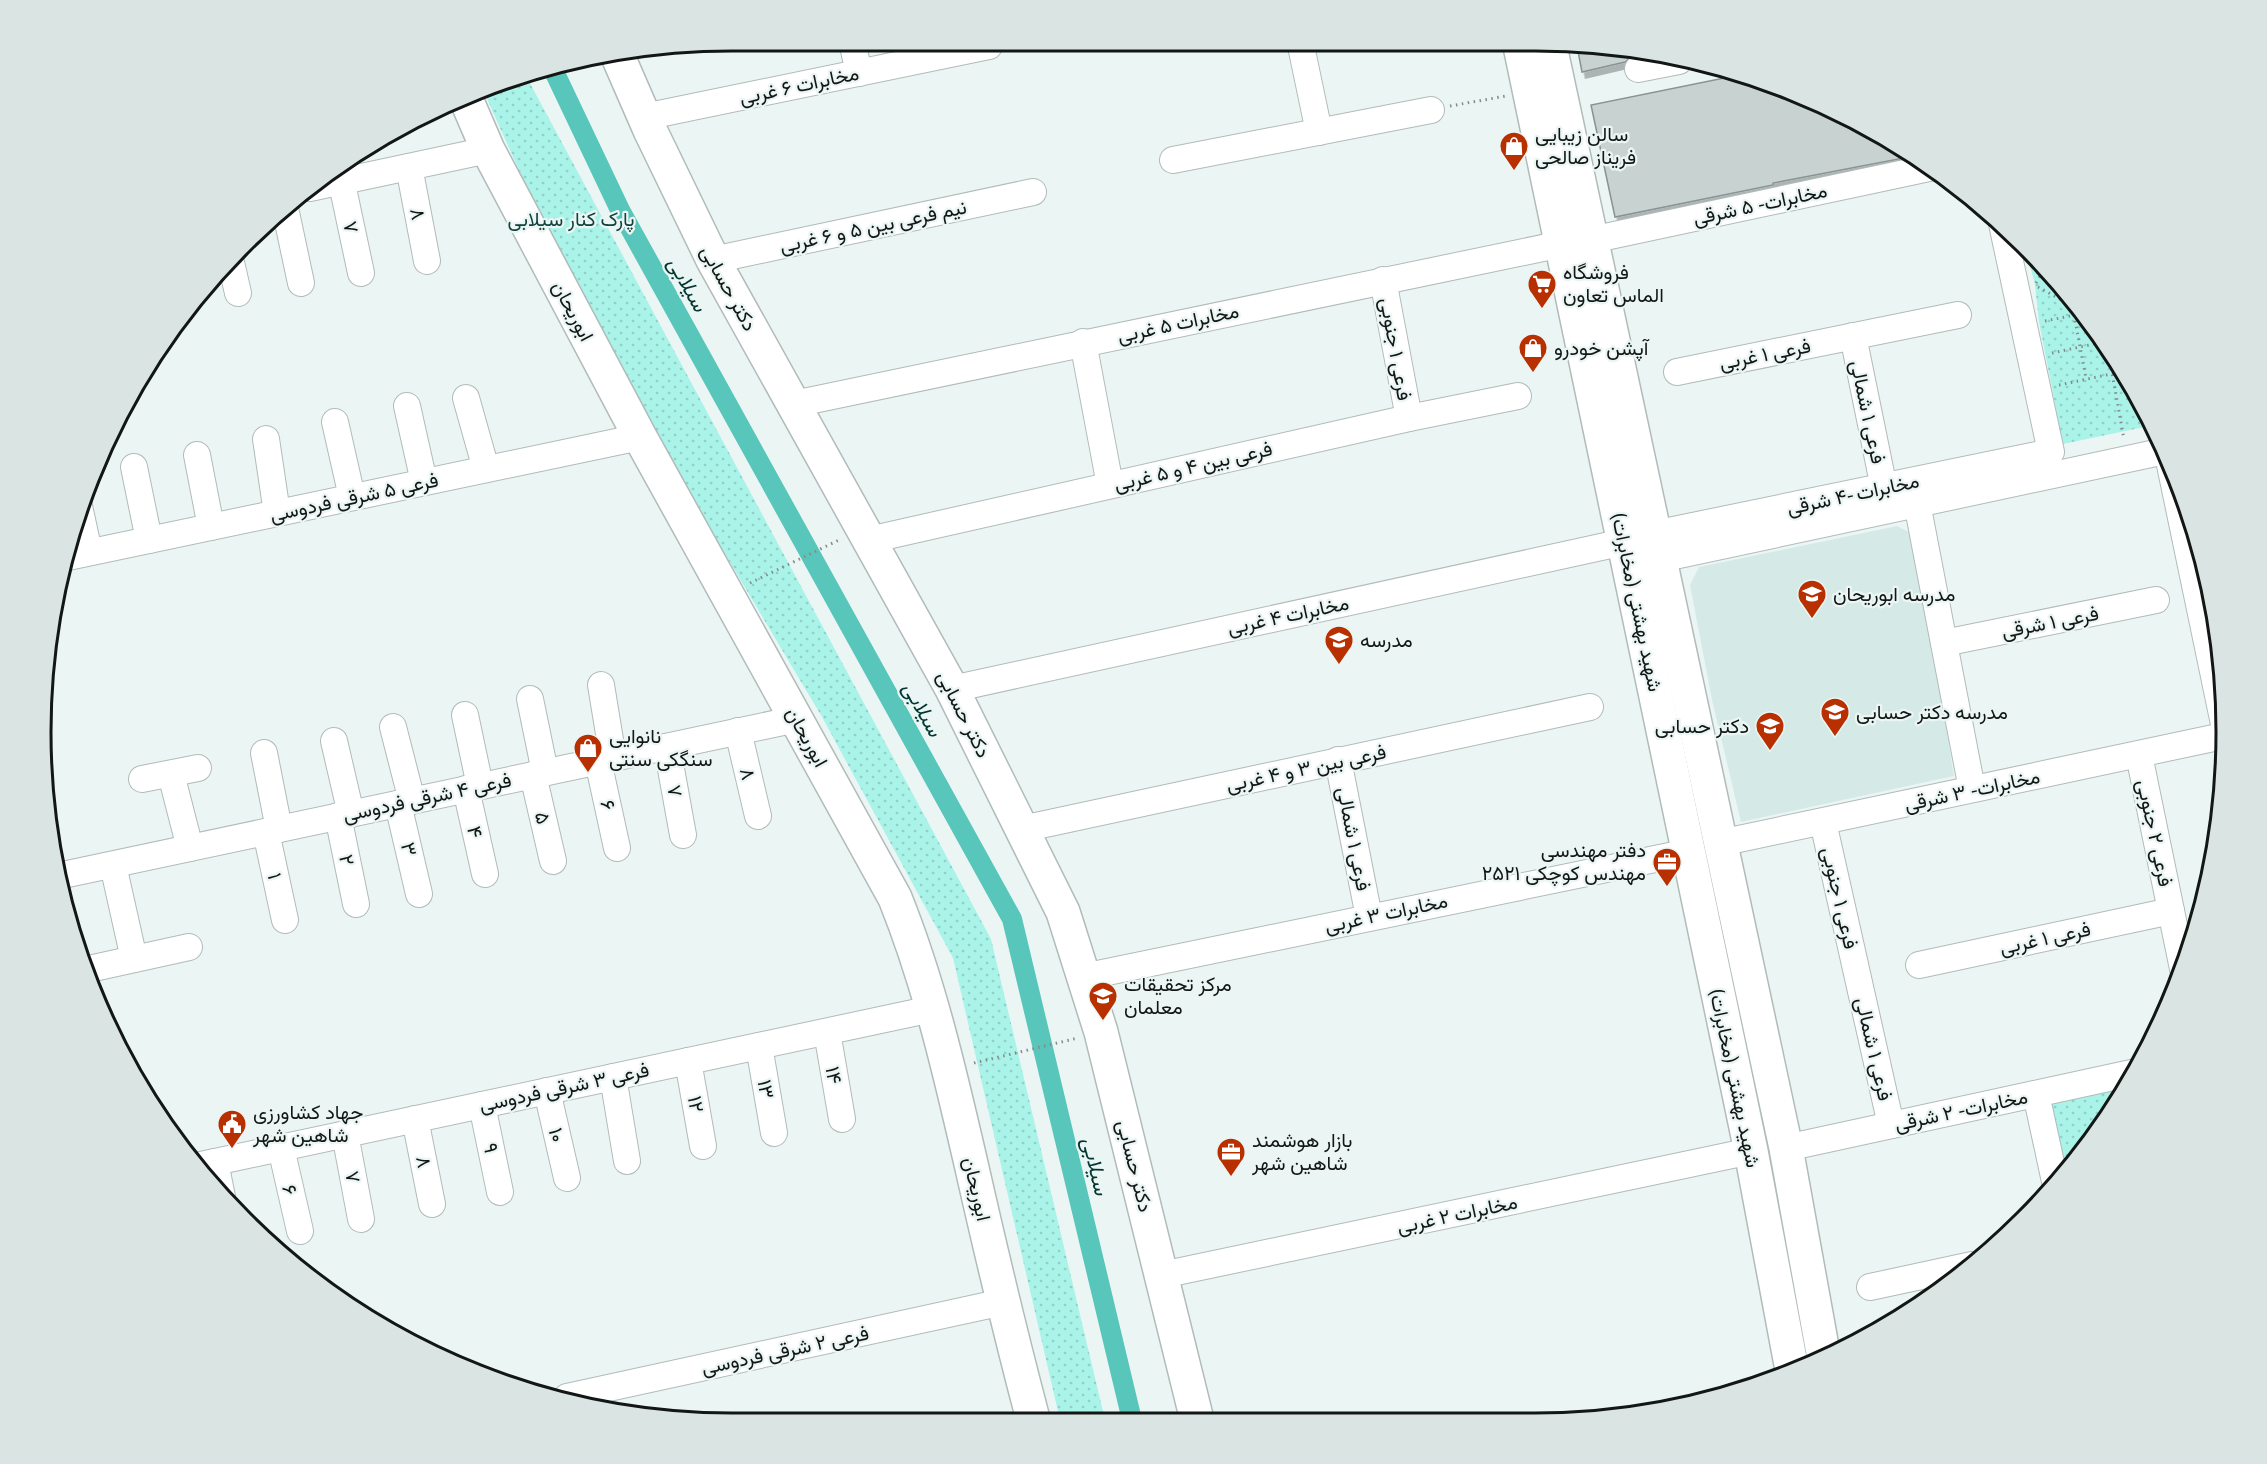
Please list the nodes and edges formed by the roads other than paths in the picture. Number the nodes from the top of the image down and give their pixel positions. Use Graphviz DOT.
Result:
graph roads {
  1 [pos="855,51"];
  2 [pos="965,51"];
  3 [pos="1302,51"];
  4 [pos="1521,51"];
  5 [pos="1550,51"];
  6 [pos="620,61"];
  7 [pos="1666,64"];
  8 [pos="1638,69"];
  9 [pos="859,73"];
  10 [pos="470,104"];
  11 [pos="1431,110"];
  12 [pos="644,117"];
  13 [pos="1551,124"];
  14 [pos="1319,132"];
  15 [pos="488,150"];
  16 [pos="1173,160"];
  17 [pos="409,167"];
  18 [pos="1919,170"];
  19 [pos="345,173"];
  20 [pos="340,176"];
  21 [pos="1033,192"];
  22 [pos="287,217"];
  23 [pos="2005,239"];
  24 [pos="1576,242"];
  25 [pos="713,260"];
  26 [pos="427,261"];
  27 [pos="233,269"];
  28 [pos="361,273"];
  29 [pos="1383,280"];
  30 [pos="301,283"];
  31 [pos="238,293"];
  32 [pos="1958,315"];
  33 [pos="1853,336"];
  34 [pos="1083,342"];
  35 [pos="1677,372"];
  36 [pos="1518,396"];
  37 [pos="466,398"];
  38 [pos="794,404"];
  39 [pos="407,406"];
  40 [pos="1409,418"];
  41 [pos="335,422"];
  42 [pos="640,437"];
  43 [pos="266,439"];
  44 [pos="2156,453"];
  45 [pos="198,455"];
  46 [pos="134,467"];
  47 [pos="486,469"];
  48 [pos="424,482"];
  49 [pos="1110,485"];
  50 [pos="1884,488"];
  51 [pos="352,497"];
  52 [pos="1917,503"];
  53 [pos="2180,512"];
  54 [pos="277,513"];
  55 [pos="211,527"];
  56 [pos="865,535"];
  57 [pos="79,539"];
  58 [pos="149,540"];
  59 [pos="1646,545"];
  60 [pos="79,555"];
  61 [pos="2156,600"];
  62 [pos="1944,643"];
  63 [pos="2214,676"];
  64 [pos="601,685"];
  65 [pos="952,688"];
  66 [pos="530,699"];
  67 [pos="1590,707"];
  68 [pos="465,715"];
  69 [pos="797,719"];
  70 [pos="393,727"];
  71 [pos="738,731"];
  72 [pos="2216,738"];
  73 [pos="334,741"];
  74 [pos="667,747"];
  75 [pos="264,753"];
  76 [pos="2139,755"];
  77 [pos="606,760"];
  78 [pos="1338,760"];
  79 [pos="198,768"];
  80 [pos="171,774"];
  81 [pos="539,774"];
  82 [pos="142,779"];
  83 [pos="473,788"];
  84 [pos="1972,789"];
  85 [pos="405,802"];
  86 [pos="344,815"];
  87 [pos="758,816"];
  88 [pos="1823,822"];
  89 [pos="1022,829"];
  90 [pos="273,831"];
  91 [pos="683,835"];
  92 [pos="1720,843"];
  93 [pos="189,848"];
  94 [pos="617,848"];
  95 [pos="1689,852"];
  96 [pos="553,861"];
  97 [pos="112,865"];
  98 [pos="66,874"];
  99 [pos="485,874"];
  100 [pos="419,894"];
  101 [pos="356,904"];
  102 [pos="2171,910"];
  103 [pos="1369,917"];
  104 [pos="285,921"];
  105 [pos="189,947"];
  106 [pos="2180,952"];
  107 [pos="134,959"];
  108 [pos="1919,965"];
  109 [pos="93,968"];
  110 [pos="1857,974"];
  111 [pos="1083,977"];
  112 [pos="932,1010"];
  113 [pos="827,1032"];
  114 [pos="759,1046"];
  115 [pos="688,1061"];
  116 [pos="2123,1075"];
  117 [pos="613,1077"];
  118 [pos="547,1091"];
  119 [pos="2036,1094"];
  120 [pos="482,1105"];
  121 [pos="415,1119"];
  122 [pos="842,1119"];
  123 [pos="1891,1125"];
  124 [pos="774,1133"];
  125 [pos="345,1134"];
  126 [pos="703,1146"];
  127 [pos="281,1148"];
  128 [pos="1786,1148"];
  129 [pos="1751,1151"];
  130 [pos="627,1161"];
  131 [pos="205,1164"];
  132 [pos="2053,1173"];
  133 [pos="567,1178"];
  134 [pos="500,1192"];
  135 [pos="432,1204"];
  136 [pos="361,1219"];
  137 [pos="300,1231"];
  138 [pos="1954,1269"];
  139 [pos="1162,1275"];
  140 [pos="1870,1287"];
  141 [pos="1003,1302"];
  142 [pos="1822,1349"];
  143 [pos="1791,1363"];
  144 [pos="577,1395"];
  145 [pos="1031,1413"];
  146 [pos="1195,1413"];
  1 -- 9 [label="street"];
  2 -- 9 [label="street, مخابرات ۶ غربی"];
  3 -- 14 [label="street"];
  4 -- 13 [label="main road, شهید بهشتی (مخابرات)"];
  5 -- 13 [label="main road, شهید بهشتی (مخابرات)"];
  6 -- 12 [label="main road, دکتر حسابی"];
  7 -- 8 [label="street"];
  9 -- 12 [label="street, مخابرات ۶ غربی"];
  10 -- 15 [label="main road, ابوریحان"];
  11 -- 14 [label="street"];
  12 -- 25 [label="main road, دکتر حسابی"];
  13 -- 24 [label="main road, شهید بهشتی (مخابرات)"];
  14 -- 16 [label="street"];
  15 -- 17 [label="street"];
  15 -- 42 [label="main road, ابوریحان"];
  17 -- 19 [label="street"];
  17 -- 26 [label="street, ۸"];
  18 -- 24 [label="street, مخابرات - ۵ شرقی"];
  20 -- 28 [label="street, ۷"];
  21 -- 25 [label="street, نیم فرعی بین ۵ و ۶ غربی"];
  22 -- 30 [label="street"];
  23 -- 50 [label="street, مخابرات -۴ شرقی"];
  24 -- 29 [label="street, مخابرات ۵ غربی"];
  24 -- 59 [label="main road, شهید بهشتی (مخابرات)"];
  25 -- 38 [label="main road, دکتر حسابی"];
  27 -- 31 [label="street"];
  29 -- 34 [label="street, مخابرات ۵ غربی"];
  29 -- 40 [label="street, فرعی ۱ جنوبی"];
  32 -- 33 [label="street"];
  33 -- 35 [label="street, فرعی ۱ غربی"];
  33 -- 50 [label="street, فرعی ۱ شمالی"];
  34 -- 38 [label="street, مخابرات ۵ غربی"];
  34 -- 49 [label="street"];
  36 -- 40 [label="street, فرعی بین ۴ و ۵ غربی"];
  37 -- 47 [label="street"];
  38 -- 56 [label="main road, دکتر حسابی"];
  39 -- 48 [label="street"];
  40 -- 49 [label="street, فرعی بین ۴ و ۵ غربی"];
  41 -- 51 [label="street"];
  42 -- 47 [label="street, فرعی ۵ شرقی فردوسی"];
  42 -- 69 [label="main road, ابوریحان"];
  43 -- 54 [label="street"];
  44 -- 52 [label="street"];
  45 -- 55 [label="street"];
  46 -- 58 [label="street"];
  47 -- 48 [label="street, فرعی ۵ شرقی فردوسی"];
  48 -- 51 [label="street, فرعی ۵ شرقی فردوسی"];
  49 -- 56 [label="street, فرعی بین ۴ و ۵ غربی"];
  50 -- 59 [label="street, مخابرات -۴ شرقی"];
  51 -- 54 [label="street, فرعی ۵ شرقی فردوسی"];
  52 -- 59 [label="street"];
  52 -- 62 [label="street"];
  53 -- 63 [label="street"];
  54 -- 55 [label="street, فرعی ۵ شرقی فردوسی"];
  55 -- 58 [label="street, فرعی ۵ شرقی فردوسی"];
  56 -- 65 [label="main road, دکتر حسابی"];
  57 -- 60 [label="street"];
  58 -- 60 [label="street, فرعی ۵ شرقی فردوسی"];
  59 -- 65 [label="street, مخابرات ۴ غربی"];
  59 -- 92 [label="main road, شهید بهشتی (مخابرات)"];
  59 -- 95 [label="main road, شهید بهشتی (مخابرات)"];
  61 -- 62 [label="street, فرعی ۱ شرقی"];
  62 -- 84 [label="street"];
  64 -- 77 [label="street, ۶"];
  65 -- 89 [label="main road, دکتر حسابی"];
  66 -- 81 [label="street, ۵"];
  67 -- 78 [label="street, فرعی بین ۳ و ۴ غربی"];
  68 -- 83 [label="street, ۴"];
  69 -- 71 [label="street, فرعی ۴ شرقی فردوسی"];
  69 -- 112 [label="main road, ابوریحان"];
  70 -- 85 [label="street, ۳"];
  71 -- 74 [label="street, فرعی ۴ شرقی فردوسی"];
  71 -- 87 [label="street, ۸"];
  72 -- 76 [label="street, مخابرات - ۳ شرقی"];
  73 -- 86 [label="street, ۲"];
  74 -- 77 [label="street, فرعی ۴ شرقی فردوسی"];
  74 -- 91 [label="street, ۷"];
  75 -- 90 [label="street, ۱"];
  76 -- 84 [label="street, مخابرات - ۳ شرقی"];
  76 -- 102 [label="street, فرعی ۲ جنوبی"];
  77 -- 81 [label="street, فرعی ۴ شرقی فردوسی"];
  77 -- 94 [label="street, ۶"];
  78 -- 89 [label="street, فرعی بین ۳ و ۴ غربی"];
  78 -- 103 [label="street, فرعی ۱ شمالی"];
  79 -- 80 [label="street"];
  80 -- 82 [label="street"];
  80 -- 93 [label="street"];
  81 -- 83 [label="street, فرعی ۴ شرقی فردوسی"];
  81 -- 96 [label="street, ۵"];
  83 -- 85 [label="street, فرعی ۴ شرقی فردوسی"];
  83 -- 99 [label="street, ۴"];
  84 -- 88 [label="street, مخابرات - ۳ شرقی"];
  85 -- 86 [label="street, فرعی ۴ شرقی فردوسی"];
  85 -- 100 [label="street, ۳"];
  86 -- 90 [label="street, فرعی ۴ شرقی فردوسی"];
  86 -- 101 [label="street, ۲"];
  88 -- 92 [label="street, مخابرات - ۳ شرقی"];
  88 -- 110 [label="street, فرعی ۱ جنوبی"];
  89 -- 111 [label="main road, دکتر حسابی"];
  90 -- 93 [label="street, فرعی ۴ شرقی فردوسی"];
  90 -- 104 [label="street, ۱"];
  92 -- 128 [label="main road, شهید بهشتی (مخابرات)"];
  93 -- 97 [label="street, فرعی ۴ شرقی فردوسی"];
  95 -- 103 [label="street, مخابرات ۳ غربی"];
  95 -- 129 [label="main road, شهید بهشتی (مخابرات)"];
  97 -- 98 [label="street, فرعی ۴ شرقی فردوسی"];
  97 -- 107 [label="street"];
  102 -- 106 [label="street, فرعی ۲ جنوبی"];
  102 -- 108 [label="street, فرعی ۱ غربی"];
  103 -- 111 [label="street, مخابرات ۳ غربی"];
  105 -- 107 [label="street"];
  107 -- 109 [label="street"];
  110 -- 123 [label="street, فرعی ۱ شمالی"];
  111 -- 139 [label="main road, دکتر حسابی"];
  112 -- 113 [label="street, فرعی ۳ شرقی فردوسی"];
  112 -- 141 [label="main road, ابوریحان"];
  113 -- 114 [label="street, فرعی ۳ شرقی فردوسی"];
  113 -- 122 [label="street, ۱۴"];
  114 -- 115 [label="street, فرعی ۳ شرقی فردوسی"];
  114 -- 124 [label="street, ۱۳"];
  115 -- 117 [label="street, فرعی ۳ شرقی فردوسی"];
  115 -- 126 [label="street, ۱۲"];
  116 -- 119 [label="street, مخابرات - ۲ شرقی"];
  117 -- 118 [label="street, فرعی ۳ شرقی فردوسی"];
  117 -- 130 [label="street"];
  118 -- 120 [label="street, فرعی ۳ شرقی فردوسی"];
  118 -- 133 [label="street, ۱۰"];
  119 -- 123 [label="street, مخابرات - ۲ شرقی"];
  119 -- 132 [label="street"];
  120 -- 121 [label="street, فرعی ۳ شرقی فردوسی"];
  120 -- 134 [label="street, ۹"];
  121 -- 125 [label="street, فرعی ۳ شرقی فردوسی"];
  121 -- 135 [label="street, ۸"];
  123 -- 128 [label="street, مخابرات - ۲ شرقی"];
  125 -- 127 [label="street, فرعی ۳ شرقی فردوسی"];
  125 -- 136 [label="street, ۷"];
  127 -- 131 [label="street, فرعی ۳ شرقی فردوسی"];
  127 -- 137 [label="street, ۶"];
  128 -- 142 [label="main road, شهید بهشتی (مخابرات)"];
  129 -- 139 [label="street, مخابرات ۲ غربی"];
  129 -- 143 [label="main road, شهید بهشتی (مخابرات)"];
  138 -- 140 [label="street"];
  139 -- 146 [label="main road, دکتر حسابی"];
  141 -- 144 [label="street, فرعی ۲ شرقی فردوسی"];
  141 -- 145 [label="main road, ابوریحان"];
}
